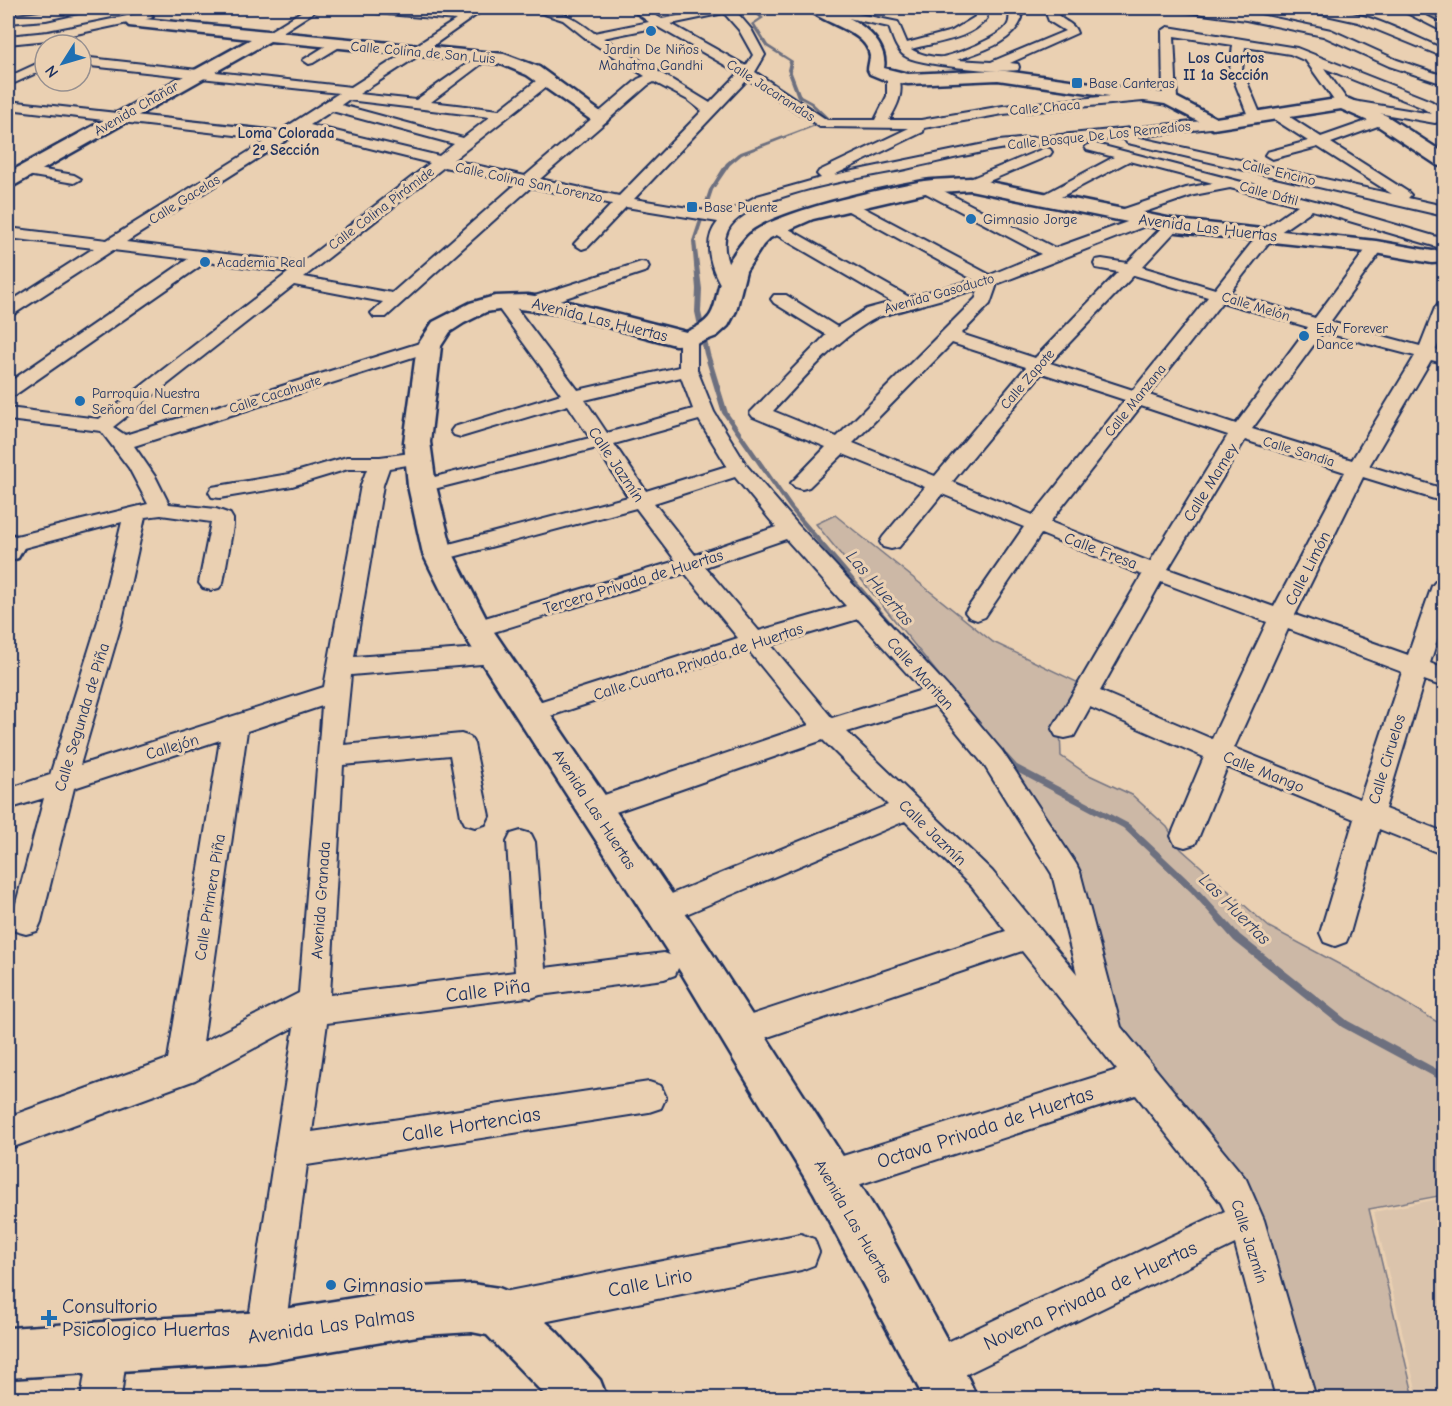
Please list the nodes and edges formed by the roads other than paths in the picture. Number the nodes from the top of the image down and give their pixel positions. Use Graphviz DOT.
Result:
graph roads {
  1 [pos="87,8"];
  2 [pos="314,8"];
  3 [pos="353,8"];
  4 [pos="481,8"];
  5 [pos="536,8"];
  6 [pos="634,8"];
  7 [pos="727,8"];
  8 [pos="814,8"];
  9 [pos="885,8"];
  10 [pos="979,8"];
  11 [pos="1012,8"];
  12 [pos="1049,8"];
  13 [pos="1091,8"];
  14 [pos="1181,8"];
  15 [pos="1308,8"];
  16 [pos="1403,8"];
  17 [pos="1201,9"];
  18 [pos="46,12"];
  19 [pos="165,12"];
  20 [pos="1117,12"];
  21 [pos="834,13"];
  22 [pos="1345,15"];
  23 [pos="466,17"];
  24 [pos="8,20"];
  25 [pos="140,20"];
  26 [pos="662,23"];
  27 [pos="859,24"];
  28 [pos="1444,29"];
  29 [pos="59,33"];
  30 [pos="67,33"];
  31 [pos="1327,33"];
  32 [pos="33,37"];
  33 [pos="266,37"];
  34 [pos="592,37"];
  35 [pos="102,38"];
  36 [pos="8,40"];
  37 [pos="1240,41"];
  38 [pos="337,44"];
  39 [pos="904,47"];
  40 [pos="417,51"];
  41 [pos="1293,51"];
  42 [pos="1444,53"];
  43 [pos="484,56"];
  44 [pos="309,60"];
  45 [pos="1312,60"];
  46 [pos="93,62"];
  47 [pos="942,62"];
  48 [pos="995,65"];
  49 [pos="1013,67"];
  50 [pos="33,69"];
  51 [pos="199,73"];
  52 [pos="748,73"];
  53 [pos="655,77"];
  54 [pos="892,77"];
  55 [pos="546,80"];
  56 [pos="1444,80"];
  57 [pos="8,82"];
  58 [pos="1444,91"];
  59 [pos="349,94"];
  60 [pos="1143,97"];
  61 [pos="1170,99"];
  62 [pos="1343,103"];
  63 [pos="420,104"];
  64 [pos="8,105"];
  65 [pos="329,106"];
  66 [pos="711,111"];
  67 [pos="502,114"];
  68 [pos="1276,116"];
  69 [pos="121,117"];
  70 [pos="600,118"];
  71 [pos="1254,118"];
  72 [pos="1444,118"];
  73 [pos="1381,120"];
  74 [pos="1213,124"];
  75 [pos="879,125"];
  76 [pos="299,126"];
  77 [pos="921,126"];
  78 [pos="284,135"];
  79 [pos="1112,135"];
  80 [pos="1321,142"];
  81 [pos="466,143"];
  82 [pos="1092,147"];
  83 [pos="1045,152"];
  84 [pos="965,154"];
  85 [pos="1129,155"];
  86 [pos="1272,155"];
  87 [pos="1444,161"];
  88 [pos="441,163"];
  89 [pos="8,164"];
  90 [pos="30,169"];
  91 [pos="74,179"];
  92 [pos="8,181"];
  93 [pos="530,182"];
  94 [pos="970,184"];
  95 [pos="1236,184"];
  96 [pos="802,186"];
  97 [pos="925,187"];
  98 [pos="1046,199"];
  99 [pos="622,202"];
  100 [pos="846,204"];
  101 [pos="1310,204"];
  102 [pos="1418,205"];
  103 [pos="1444,211"];
  104 [pos="1121,215"];
  105 [pos="721,218"];
  106 [pos="1147,220"];
  107 [pos="1173,225"];
  108 [pos="774,227"];
  109 [pos="8,233"];
  110 [pos="1267,234"];
  111 [pos="582,244"];
  112 [pos="111,245"];
  113 [pos="1376,247"];
  114 [pos="1054,254"];
  115 [pos="1442,254"];
  116 [pos="205,255"];
  117 [pos="1102,264"];
  118 [pos="641,267"];
  119 [pos="1130,269"];
  120 [pos="295,274"];
  121 [pos="989,281"];
  122 [pos="730,286"];
  123 [pos="1220,296"];
  124 [pos="397,299"];
  125 [pos="780,299"];
  126 [pos="502,301"];
  127 [pos="538,301"];
  128 [pos="906,303"];
  129 [pos="1444,308"];
  130 [pos="8,310"];
  131 [pos="380,313"];
  132 [pos="1319,325"];
  133 [pos="838,334"];
  134 [pos="950,336"];
  135 [pos="695,344"];
  136 [pos="429,346"];
  137 [pos="1435,356"];
  138 [pos="1038,365"];
  139 [pos="8,391"];
  140 [pos="573,397"];
  141 [pos="1136,397"];
  142 [pos="704,412"];
  143 [pos="760,413"];
  144 [pos="8,414"];
  145 [pos="104,425"];
  146 [pos="461,431"];
  147 [pos="1240,432"];
  148 [pos="602,441"];
  149 [pos="122,443"];
  150 [pos="840,446"];
  151 [pos="380,463"];
  152 [pos="739,469"];
  153 [pos="1357,469"];
  154 [pos="421,472"];
  155 [pos="802,483"];
  156 [pos="936,484"];
  157 [pos="220,492"];
  158 [pos="1444,496"];
  159 [pos="641,500"];
  160 [pos="161,509"];
  161 [pos="135,512"];
  162 [pos="1036,525"];
  163 [pos="790,530"];
  164 [pos="891,542"];
  165 [pos="9,547"];
  166 [pos="438,554"];
  167 [pos="690,564"];
  168 [pos="1155,572"];
  169 [pos="211,583"];
  170 [pos="1444,586"];
  171 [pos="864,609"];
  172 [pos="977,612"];
  173 [pos="1281,620"];
  174 [pos="755,641"];
  175 [pos="484,642"];
  176 [pos="1415,668"];
  177 [pos="1444,678"];
  178 [pos="339,679"];
  179 [pos="940,694"];
  180 [pos="1084,694"];
  181 [pos="532,713"];
  182 [pos="235,726"];
  183 [pos="826,729"];
  184 [pos="1065,729"];
  185 [pos="1219,753"];
  186 [pos="330,756"];
  187 [pos="62,780"];
  188 [pos="8,799"];
  189 [pos="909,808"];
  190 [pos="594,809"];
  191 [pos="1369,813"];
  192 [pos="475,816"];
  193 [pos="1185,836"];
  194 [pos="521,842"];
  195 [pos="1444,844"];
  196 [pos="662,911"];
  197 [pos="26,922"];
  198 [pos="1335,933"];
  199 [pos="1030,936"];
  200 [pos="664,966"];
  201 [pos="531,985"];
  202 [pos="313,1006"];
  203 [pos="741,1032"];
  204 [pos="1109,1036"];
  205 [pos="183,1069"];
  206 [pos="1141,1078"];
  207 [pos="649,1096"];
  208 [pos="8,1133"];
  209 [pos="292,1151"];
  210 [pos="830,1177"];
  211 [pos="1246,1220"];
  212 [pos="801,1252"];
  213 [pos="499,1312"];
  214 [pos="265,1337"];
  215 [pos="108,1349"];
  216 [pos="8,1353"];
  217 [pos="942,1384"];
  218 [pos="101,1398"];
  219 [pos="582,1398"];
  220 [pos="1296,1398"];
  1 -- 18 [label="street"];
  2 -- 33 [label="street"];
  3 -- 23 [label="street"];
  4 -- 23 [label="street, Calle Gacelas"];
  5 -- 34 [label="street"];
  6 -- 26 [label="street, Calle Jacarandas"];
  7 -- 26 [label="street"];
  7 -- 52 [label="street"];
  8 -- 21 [label="street"];
  9 -- 27 [label="street"];
  10 -- 39 [label="street"];
  11 -- 47 [label="street"];
  12 -- 48 [label="street"];
  13 -- 20 [label="street"];
  14 -- 17 [label="street"];
  15 -- 22 [label="street"];
  16 -- 28 [label="street"];
  17 -- 31 [label="street"];
  18 -- 24 [label="street"];
  18 -- 29 [label="street"];
  19 -- 25 [label="street"];
  21 -- 27 [label="street"];
  22 -- 31 [label="street"];
  22 -- 42 [label="street"];
  23 -- 40 [label="street, Calle Gacelas"];
  25 -- 30 [label="street"];
  25 -- 33 [label="street, Calle Colina de San Luis"];
  25 -- 35 [label="street"];
  26 -- 34 [label="street"];
  26 -- 52 [label="street, Calle Jacarandas"];
  27 -- 39 [label="street"];
  27 -- 54 [label="street"];
  31 -- 56 [label="street"];
  32 -- 36 [label="street"];
  33 -- 38 [label="street, Calle Colina de San Luis"];
  33 -- 51 [label="street, Avenida Chañar"];
  34 -- 53 [label="street"];
  37 -- 41 [label="street"];
  37 -- 61 [label="street"];
  37 -- 71 [label="street"];
  38 -- 40 [label="street, Calle Colina de San Luis"];
  38 -- 44 [label="street"];
  39 -- 47 [label="street"];
  40 -- 43 [label="street, Calle Colina de San Luis"];
  40 -- 59 [label="street, Calle Gacelas"];
  41 -- 45 [label="street"];
  41 -- 58 [label="street"];
  43 -- 55 [label="street, Calle Colina de San Luis"];
  43 -- 63 [label="street"];
  45 -- 62 [label="street"];
  45 -- 72 [label="street"];
  46 -- 51 [label="street"];
  47 -- 48 [label="street"];
  48 -- 49 [label="street"];
  50 -- 57 [label="street"];
  51 -- 59 [label="street"];
  51 -- 69 [label="street, Avenida Chañar"];
  52 -- 66 [label="street"];
  52 -- 75 [label="street, Calle Jacarandas"];
  53 -- 66 [label="street"];
  53 -- 70 [label="street"];
  54 -- 60 [label="street"];
  54 -- 75 [label="street"];
  55 -- 67 [label="street, Calle Colina Pirámide"];
  55 -- 70 [label="street, Calle Colina de San Luis"];
  59 -- 63 [label="street"];
  59 -- 65 [label="street, Calle Gacelas"];
  60 -- 61 [label="street, Calle Chaca"];
  60 -- 77 [label="street, Calle Chaca"];
  61 -- 74 [label="street"];
  62 -- 68 [label="street, Calle Bosque De Los Remedios"];
  62 -- 72 [label="street, Calle Bosque De Los Remedios"];
  62 -- 73 [label="street"];
  63 -- 67 [label="street"];
  64 -- 69 [label="street"];
  65 -- 76 [label="street, Calle Gacelas"];
  65 -- 81 [label="street"];
  66 -- 99 [label="street"];
  67 -- 81 [label="street, Calle Colina Pirámide"];
  68 -- 71 [label="street, Calle Bosque De Los Remedios"];
  68 -- 80 [label="street"];
  69 -- 78 [label="street"];
  69 -- 90 [label="street, Avenida Chañar"];
  70 -- 93 [label="street"];
  71 -- 74 [label="street, Calle Bosque De Los Remedios"];
  73 -- 80 [label="street"];
  73 -- 87 [label="street"];
  74 -- 79 [label="street, Calle Bosque De Los Remedios"];
  75 -- 77 [label="street, Calle Jacarandas"];
  76 -- 78 [label="street, Calle Gacelas"];
  76 -- 88 [label="street, Calle Colina San Lorenzo"];
  77 -- 84 [label="street"];
  77 -- 96 [label="street"];
  78 -- 112 [label="street, Calle Gacelas"];
  79 -- 84 [label="street, Calle Bosque De Los Remedios"];
  79 -- 102 [label="street, Calle Encino"];
  80 -- 86 [label="street"];
  80 -- 102 [label="street"];
  81 -- 88 [label="street, Calle Colina Pirámide"];
  82 -- 85 [label="street, Calle Dátil"];
  83 -- 94 [label="street"];
  84 -- 96 [label="street, Calle Bosque De Los Remedios"];
  85 -- 95 [label="street, Calle Dátil"];
  85 -- 98 [label="street"];
  88 -- 93 [label="street, Calle Colina San Lorenzo"];
  88 -- 120 [label="street, Calle Colina Pirámide"];
  89 -- 90 [label="street"];
  90 -- 91 [label="street"];
  90 -- 92 [label="street, Avenida Chañar"];
  93 -- 99 [label="street, Calle Colina San Lorenzo"];
  93 -- 124 [label="street"];
  94 -- 97 [label="street, Avenida Las Huertas"];
  94 -- 98 [label="street, Avenida Las Huertas"];
  95 -- 101 [label="street, Calle Dátil"];
  95 -- 104 [label="street"];
  96 -- 105 [label="street, Calle Bosque De Los Remedios"];
  97 -- 100 [label="street, Avenida Las Huertas"];
  97 -- 114 [label="street"];
  98 -- 104 [label="street, Avenida Las Huertas"];
  99 -- 105 [label="street, Calle Colina San Lorenzo"];
  99 -- 111 [label="street"];
  100 -- 108 [label="street, Avenida Las Huertas"];
  100 -- 121 [label="street"];
  101 -- 110 [label="street, Calle Manzana"];
  101 -- 115 [label="street, Calle Dátil"];
  102 -- 103 [label="street, Calle Encino"];
  104 -- 106 [label="street, Avenida Las Huertas"];
  105 -- 122 [label="street"];
  106 -- 107 [label="street, Avenida Las Huertas"];
  106 -- 114 [label="street, Avenida Gasoducto"];
  107 -- 110 [label="street, Avenida Las Huertas"];
  107 -- 119 [label="street, Calle Zapote"];
  108 -- 122 [label="street, Avenida Las Huertas"];
  108 -- 128 [label="street"];
  109 -- 112 [label="street"];
  110 -- 113 [label="street, Avenida Las Huertas"];
  110 -- 123 [label="street, Calle Manzana"];
  112 -- 116 [label="street"];
  112 -- 130 [label="street, Calle Gacelas"];
  113 -- 115 [label="street, Avenida Las Huertas"];
  113 -- 132 [label="street, Calle Mamey"];
  114 -- 121 [label="street, Avenida Gasoducto"];
  116 -- 120 [label="street"];
  116 -- 139 [label="street"];
  117 -- 119 [label="street, Calle Melón"];
  118 -- 127 [label="street"];
  119 -- 123 [label="street, Calle Melón"];
  119 -- 138 [label="street, Calle Zapote"];
  120 -- 124 [label="street"];
  120 -- 145 [label="street, Calle Colina Pirámide"];
  121 -- 128 [label="street, Avenida Gasoducto"];
  121 -- 134 [label="street"];
  122 -- 135 [label="street, Avenida Las Huertas"];
  123 -- 132 [label="street, Calle Melón"];
  123 -- 141 [label="street, Calle Manzana"];
  124 -- 131 [label="street"];
  125 -- 133 [label="street"];
  126 -- 127 [label="street, Avenida Las Huertas"];
  126 -- 136 [label="street, Avenida Las Huertas"];
  126 -- 140 [label="street, Calle Jazmín"];
  127 -- 135 [label="street, Avenida Las Huertas"];
  128 -- 133 [label="street, Avenida Gasoducto"];
  129 -- 137 [label="street, Calle Limón"];
  132 -- 137 [label="street, Calle Melón"];
  132 -- 147 [label="street, Calle Mamey"];
  133 -- 143 [label="street, Avenida Gasoducto"];
  134 -- 138 [label="street, Calle Sandia"];
  134 -- 150 [label="street"];
  135 -- 140 [label="street"];
  135 -- 142 [label="street, Calle Maritan"];
  136 -- 149 [label="street, Calle Cacahuate"];
  136 -- 154 [label="street, Avenida Las Huertas"];
  137 -- 153 [label="street, Calle Limón"];
  138 -- 141 [label="street, Calle Sandia"];
  138 -- 156 [label="street, Calle Zapote"];
  140 -- 146 [label="street"];
  140 -- 148 [label="street, Calle Jazmín"];
  141 -- 147 [label="street, Calle Sandia"];
  141 -- 162 [label="street, Calle Manzana"];
  142 -- 148 [label="street"];
  142 -- 152 [label="street, Calle Maritan"];
  143 -- 150 [label="street, Calle Fresa"];
  144 -- 145 [label="street"];
  145 -- 149 [label="street"];
  147 -- 153 [label="street, Calle Sandia"];
  147 -- 168 [label="street, Calle Mamey"];
  148 -- 154 [label="street"];
  148 -- 159 [label="street, Calle Jazmín"];
  149 -- 160 [label="street"];
  150 -- 155 [label="street"];
  150 -- 156 [label="street, Calle Fresa"];
  151 -- 154 [label="street"];
  151 -- 157 [label="street"];
  151 -- 178 [label="street, Avenida Granada"];
  152 -- 159 [label="street"];
  152 -- 163 [label="street, Calle Maritan"];
  153 -- 158 [label="street, Calle Sandia"];
  153 -- 173 [label="street, Calle Limón"];
  154 -- 166 [label="street, Avenida Las Huertas"];
  156 -- 162 [label="street, Calle Fresa"];
  156 -- 164 [label="street, Calle Zapote"];
  159 -- 166 [label="street"];
  159 -- 167 [label="street, Calle Jazmín"];
  160 -- 161 [label="street"];
  160 -- 169 [label="street"];
  161 -- 165 [label="street"];
  161 -- 187 [label="street, Calle Segunda de Piña"];
  162 -- 168 [label="street, Calle Fresa"];
  162 -- 172 [label="street, Calle Manzana"];
  163 -- 167 [label="street, Tercera Privada de Huertas"];
  163 -- 171 [label="street, Calle Maritan"];
  166 -- 175 [label="street, Avenida Las Huertas"];
  167 -- 174 [label="street, Calle Jazmín"];
  167 -- 175 [label="street, Tercera Privada de Huertas"];
  168 -- 173 [label="street, Calle Fresa"];
  168 -- 180 [label="street, Calle Mamey"];
  170 -- 176 [label="street, Calle Ciruelos"];
  171 -- 174 [label="street, Calle Cuarta Privada de Huertas"];
  171 -- 179 [label="street, Calle Maritan"];
  173 -- 176 [label="street, Calle Fresa"];
  173 -- 185 [label="street, Calle Limón"];
  174 -- 181 [label="street, Calle Cuarta Privada de Huertas"];
  174 -- 183 [label="street, Calle Jazmín"];
  175 -- 178 [label="street, Tercera Privada de Huertas"];
  175 -- 181 [label="street, Avenida Las Huertas"];
  176 -- 177 [label="street, Calle Fresa"];
  176 -- 191 [label="street, Calle Ciruelos"];
  178 -- 182 [label="street, Callejón"];
  178 -- 186 [label="street, Avenida Granada"];
  179 -- 183 [label="street"];
  179 -- 204 [label="street, Calle Maritan"];
  180 -- 184 [label="street, Calle Mamey"];
  180 -- 185 [label="street, Calle Mango"];
  181 -- 190 [label="street, Avenida Las Huertas"];
  182 -- 187 [label="street, Callejón"];
  182 -- 205 [label="street, Calle Primera Piña"];
  183 -- 189 [label="street, Calle Jazmín"];
  183 -- 190 [label="street"];
  185 -- 191 [label="street, Calle Mango"];
  185 -- 193 [label="street, Calle Limón"];
  186 -- 192 [label="street"];
  186 -- 202 [label="street, Avenida Granada"];
  187 -- 188 [label="street, Callejón"];
  187 -- 197 [label="street, Calle Segunda de Piña"];
  189 -- 196 [label="street"];
  189 -- 199 [label="street, Calle Jazmín"];
  190 -- 196 [label="street, Avenida Las Huertas"];
  191 -- 195 [label="street, Calle Mango"];
  191 -- 198 [label="street, Calle Ciruelos"];
  194 -- 201 [label="street"];
  196 -- 203 [label="street, Avenida Las Huertas"];
  199 -- 203 [label="street"];
  199 -- 204 [label="street, Calle Jazmín"];
  200 -- 201 [label="street, Calle Piña"];
  201 -- 202 [label="street, Calle Piña"];
  202 -- 205 [label="street, Calle Piña"];
  202 -- 209 [label="street, Avenida Granada"];
  203 -- 210 [label="street, Avenida Las Huertas"];
  204 -- 206 [label="street, Calle Jazmín"];
  205 -- 208 [label="street, Calle Piña"];
  206 -- 210 [label="street, Octava Privada de Huertas"];
  206 -- 211 [label="street, Calle Jazmín"];
  207 -- 209 [label="street, Calle Hortencias"];
  209 -- 214 [label="street, Avenida Granada"];
  210 -- 217 [label="street, Avenida Las Huertas"];
  211 -- 217 [label="street, Novena Privada de Huertas"];
  211 -- 220 [label="street, Calle Jazmín"];
  212 -- 213 [label="street, Calle Lirio"];
  213 -- 214 [label="street, Avenida Las Palmas"];
  213 -- 219 [label="street"];
  214 -- 215 [label="street, Avenida Las Palmas"];
  215 -- 216 [label="street, Avenida Las Palmas"];
  215 -- 218 [label="street"];
}
